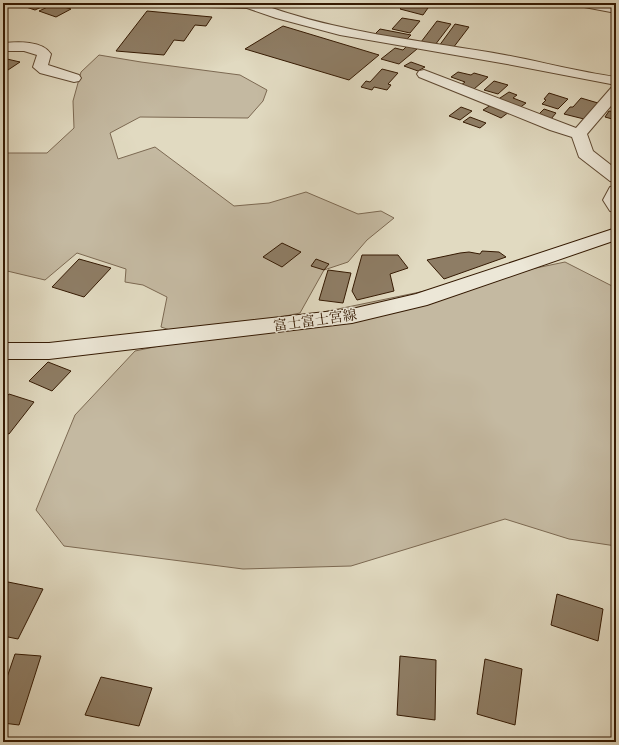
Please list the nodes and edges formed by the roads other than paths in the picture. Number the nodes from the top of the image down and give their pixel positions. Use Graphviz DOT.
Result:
graph roads {
  1 [pos="207,3"];
  2 [pos="284,3"];
  3 [pos="584,3"];
  4 [pos="252,5"];
  5 [pos="616,9"];
  6 [pos="3,47"];
  7 [pos="424,74"];
  8 [pos="74,78"];
  9 [pos="616,81"];
  10 [pos="616,91"];
  11 [pos="579,134"];
  12 [pos="616,177"];
  13 [pos="616,191"];
  14 [pos="616,207"];
  15 [pos="616,234"];
  16 [pos="3,351"];
  1 -- 4 [label="street"];
  2 -- 4 [label="street"];
  3 -- 5 [label="street"];
  4 -- 9 [label="street"];
  6 -- 8 [label="street"];
  7 -- 11 [label="street"];
  10 -- 11 [label="street"];
  11 -- 12 [label="street"];
  13 -- 14 [label="street"];
  15 -- 16 [label="street, 富士富士宮線"];
}
